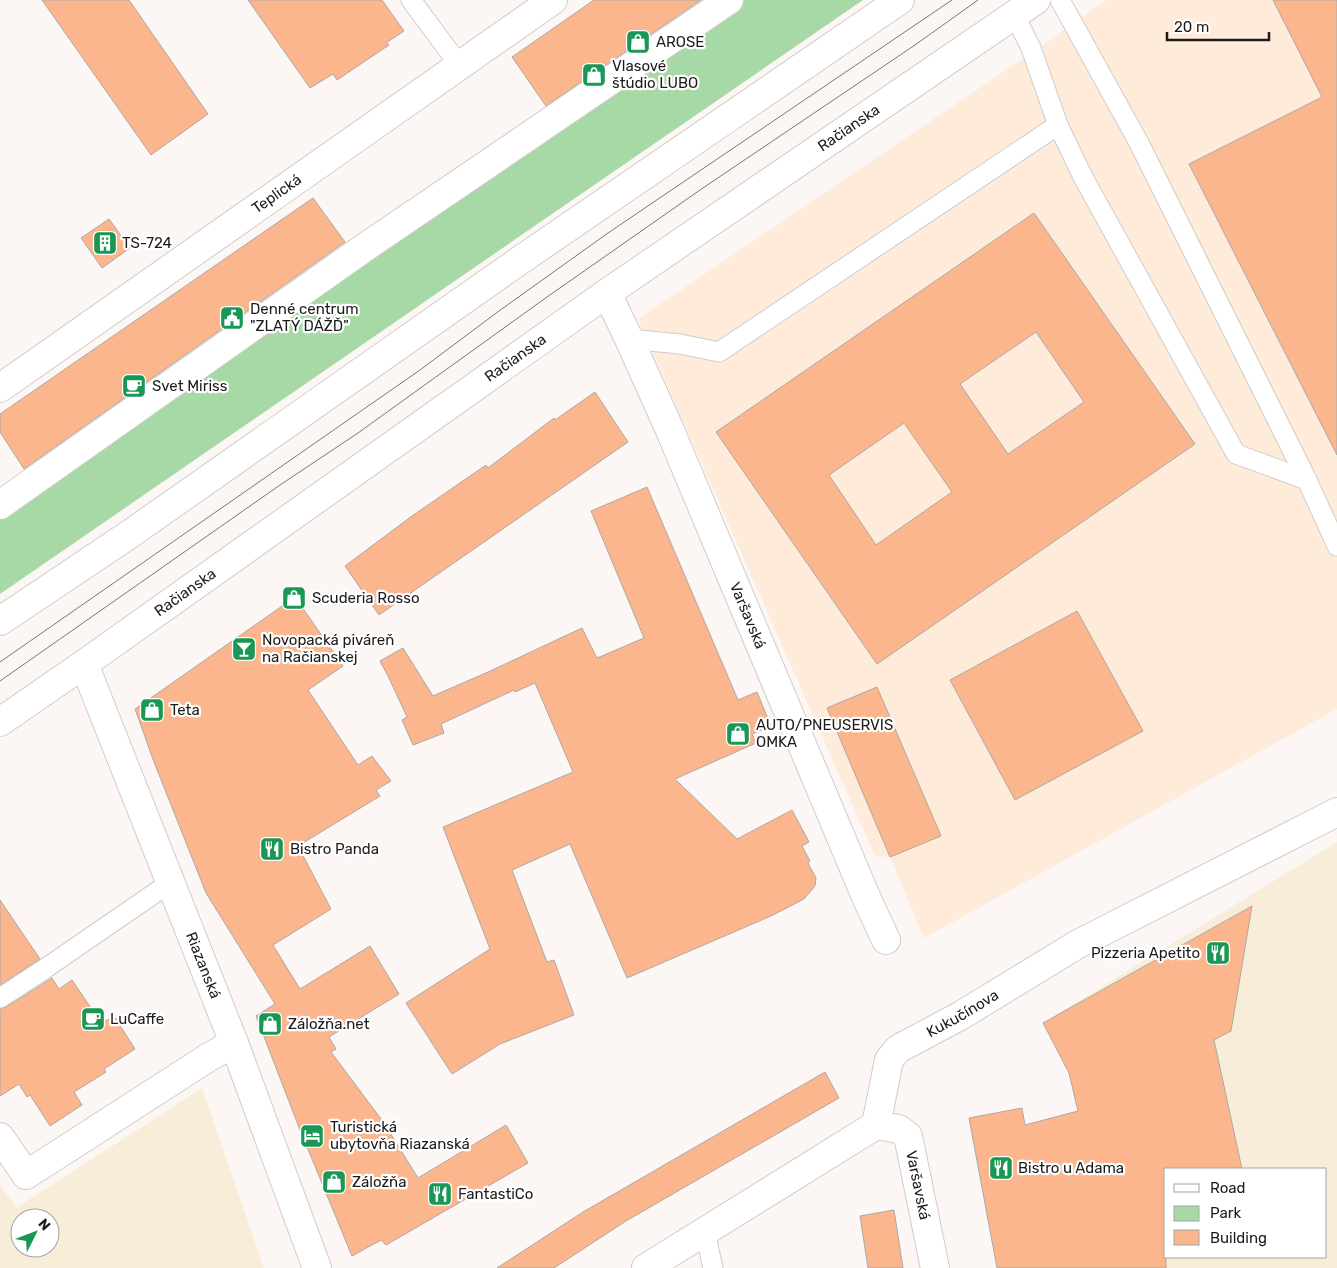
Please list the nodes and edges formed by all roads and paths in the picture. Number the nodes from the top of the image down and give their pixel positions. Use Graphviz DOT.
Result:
graph roads {
  1 [pos="411,0"];
  2 [pos="553,0"];
  3 [pos="729,0"];
  4 [pos="900,0"];
  5 [pos="1060,0"];
  6 [pos="1025,7"];
  7 [pos="460,66"];
  8 [pos="1058,125"];
  9 [pos="607,293"];
  10 [pos="629,338"];
  11 [pos="0,388"];
  12 [pos="1307,480"];
  13 [pos="0,505"];
  14 [pos="1337,546"];
  15 [pos="0,621"];
  16 [pos="84,664"];
  17 [pos="0,722"];
  18 [pos="1337,812"];
  19 [pos="171,882"];
  20 [pos="886,940"];
  21 [pos="0,998"];
  22 [pos="234,1043"];
  23 [pos="876,1125"];
  24 [pos="0,1137"];
  25 [pos="705,1232"];
  26 [pos="317,1268"];
  27 [pos="646,1268"];
  28 [pos="713,1268"];
  29 [pos="935,1268"];
  1 -- 7 [label="lane"];
  2 -- 7 [label="street, Teplická"];
  3 -- 13 [label="street"];
  4 -- 15 [label="street"];
  5 -- 12 [label="lane"];
  6 -- 8 [label="lane"];
  6 -- 9 [label="street, Račianska"];
  7 -- 11 [label="street, Teplická"];
  8 -- 10 [label="lane"];
  8 -- 12 [label="lane"];
  9 -- 10 [label="street, Varšavská"];
  9 -- 16 [label="street, Račianska"];
  10 -- 20 [label="street, Varšavská"];
  12 -- 14 [label="lane"];
  16 -- 17 [label="street, Račianska"];
  16 -- 19 [label="street, Riazanská"];
  18 -- 23 [label="street, Kukučínova"];
  19 -- 21 [label="lane"];
  19 -- 22 [label="street, Riazanská"];
  22 -- 24 [label="street"];
  22 -- 26 [label="street, Riazanská"];
  23 -- 25 [label="street"];
  23 -- 29 [label="street, Varšavská"];
  25 -- 27 [label="street"];
  25 -- 28 [label="lane"];
}
